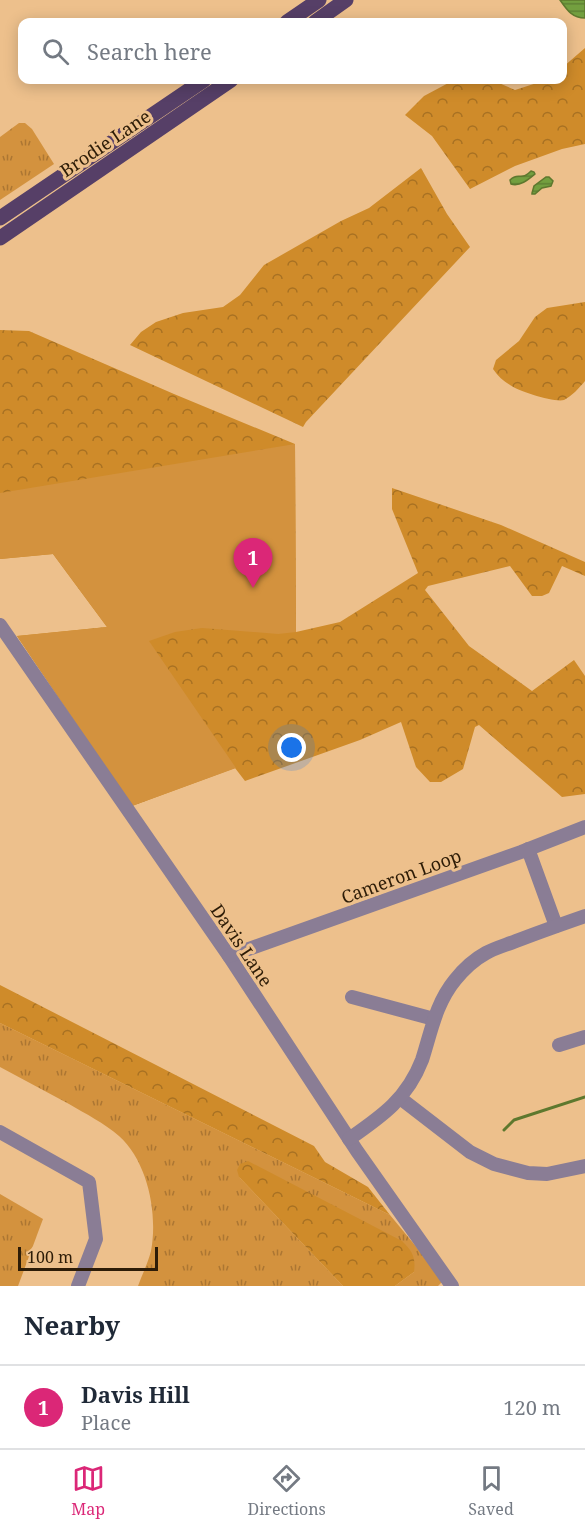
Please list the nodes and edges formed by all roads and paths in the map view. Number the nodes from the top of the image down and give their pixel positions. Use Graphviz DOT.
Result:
graph roads {
  1 [pos="319,0"];
  2 [pos="346,0"];
  3 [pos="293,18"];
  4 [pos="321,18"];
  5 [pos="199,84"];
  6 [pos="225,84"];
  7 [pos="82,172"];
  8 [pos="0,218"];
  9 [pos="0,238"];
  10 [pos="0,625"];
  11 [pos="585,827"];
  12 [pos="528,849"];
  13 [pos="585,916"];
  14 [pos="556,926"];
  15 [pos="229,956"];
  16 [pos="352,997"];
  17 [pos="434,1019"];
  18 [pos="585,1037"];
  19 [pos="559,1046"];
  20 [pos="400,1098"];
  21 [pos="0,1132"];
  22 [pos="349,1140"];
  23 [pos="585,1166"];
  24 [pos="78,1286"];
  25 [pos="452,1286"];
  1 -- 3 [label="main road"];
  2 -- 4 [label="main road"];
  5 -- 7 [label="main road, Brodie Lane"];
  6 -- 7 [label="main road, Brodie Lane"];
  7 -- 8 [label="main road, Brodie Lane"];
  7 -- 9 [label="main road, Brodie Lane"];
  10 -- 15 [label="street, Davis Lane"];
  11 -- 12 [label="street, Cameron Loop"];
  12 -- 14 [label="street"];
  12 -- 15 [label="street, Cameron Loop"];
  13 -- 14 [label="street"];
  14 -- 17 [label="street"];
  15 -- 22 [label="street, Davis Lane"];
  16 -- 17 [label="street"];
  17 -- 20 [label="street"];
  18 -- 19 [label="street"];
  20 -- 22 [label="street"];
  20 -- 23 [label="street"];
  21 -- 24 [label="street"];
  22 -- 25 [label="street, Davis Lane"];
}
